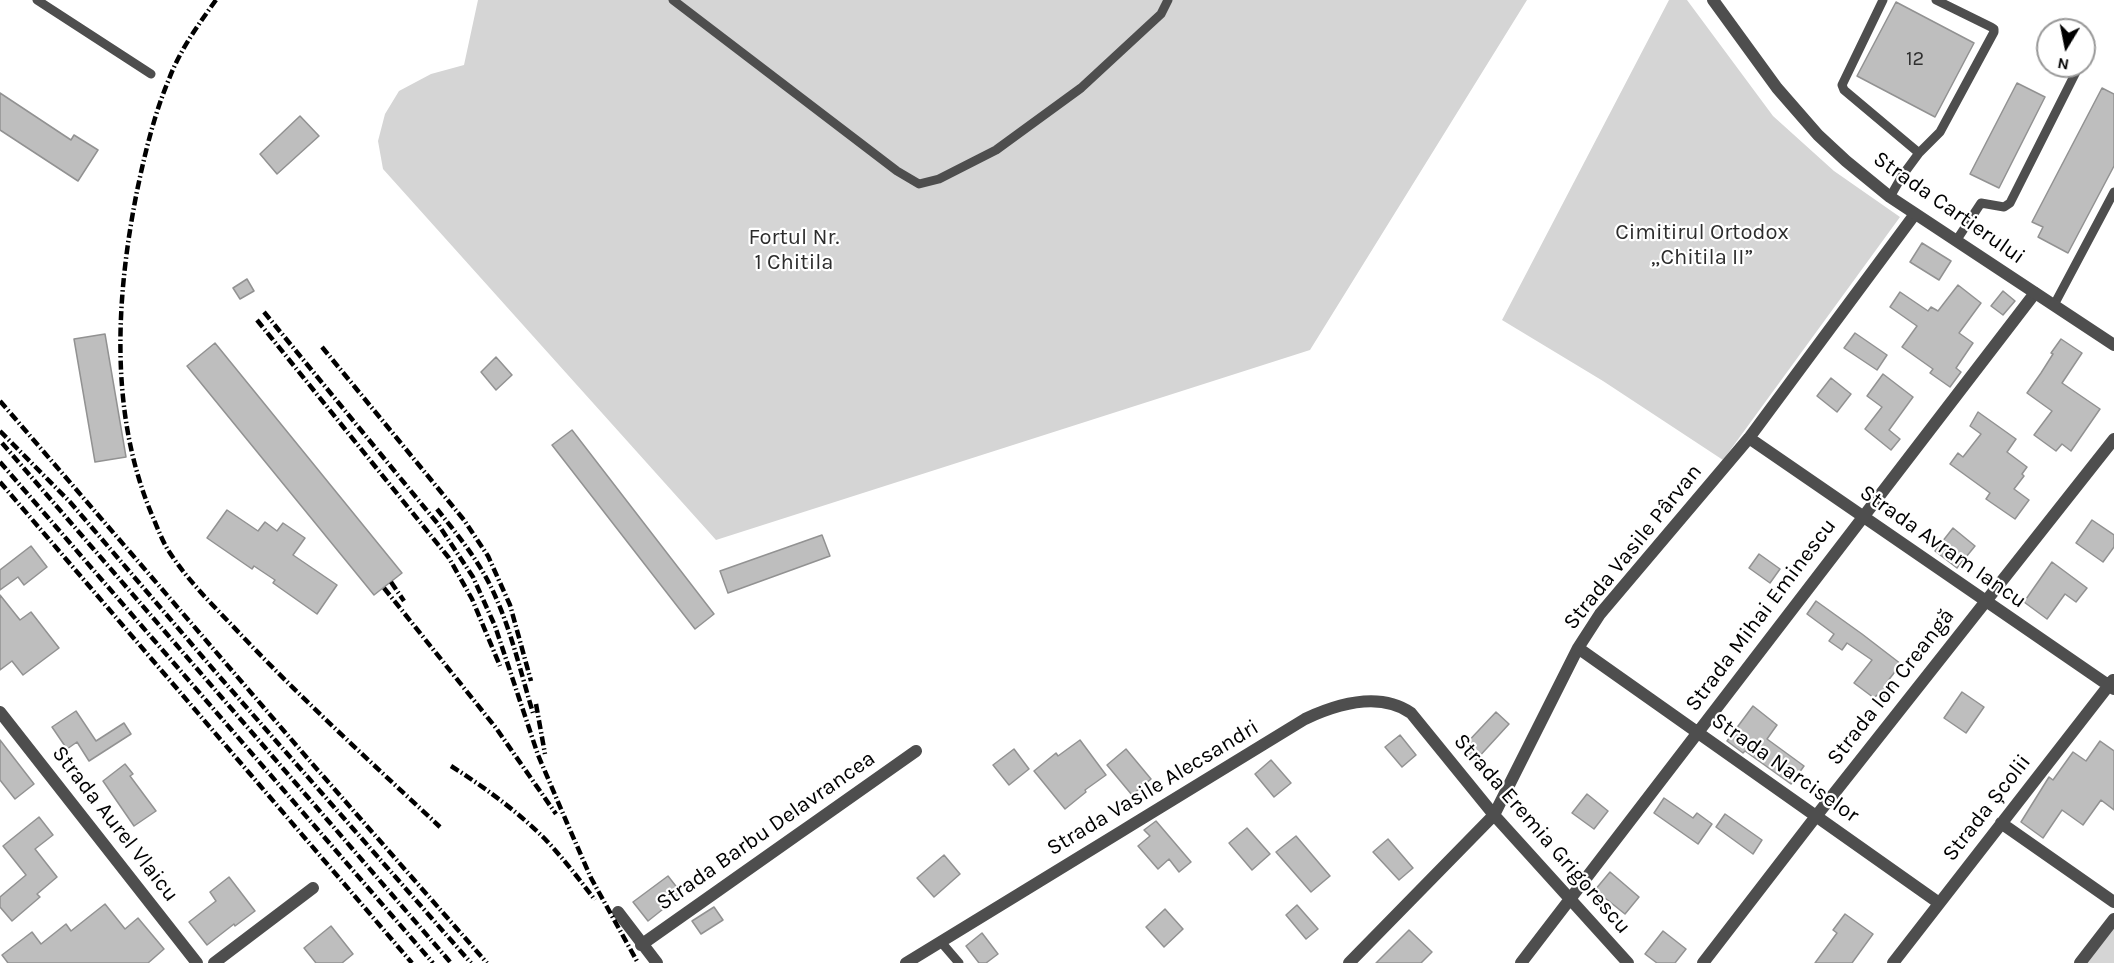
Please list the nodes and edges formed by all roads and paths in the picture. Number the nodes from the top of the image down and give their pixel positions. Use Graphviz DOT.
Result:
graph roads {
  1 [pos="37,0"];
  2 [pos="673,0"];
  3 [pos="1168,0"];
  4 [pos="1713,0"];
  5 [pos="1883,0"];
  6 [pos="1936,0"];
  7 [pos="151,74"];
  8 [pos="2073,78"];
  9 [pos="1919,153"];
  10 [pos="2114,192"];
  11 [pos="1890,197"];
  12 [pos="1915,214"];
  13 [pos="1956,241"];
  14 [pos="2035,293"];
  15 [pos="2054,305"];
  16 [pos="2114,345"];
  17 [pos="1749,438"];
  18 [pos="2114,439"];
  19 [pos="1863,517"];
  20 [pos="1985,602"];
  21 [pos="1578,648"];
  22 [pos="2112,685"];
  23 [pos="0,712"];
  24 [pos="1426,732"];
  25 [pos="1698,732"];
  26 [pos="916,751"];
  27 [pos="1494,815"];
  28 [pos="1817,815"];
  29 [pos="2001,823"];
  30 [pos="313,888"];
  31 [pos="1571,901"];
  32 [pos="2114,902"];
  33 [pos="1939,903"];
  34 [pos="618,912"];
  35 [pos="2114,919"];
  36 [pos="941,942"];
  37 [pos="641,945"];
  38 [pos="196,963"];
  39 [pos="214,963"];
  40 [pos="657,963"];
  41 [pos="906,963"];
  42 [pos="959,963"];
  43 [pos="1349,963"];
  44 [pos="1521,963"];
  45 [pos="1628,963"];
  46 [pos="1703,963"];
  47 [pos="1893,963"];
  48 [pos="2080,963"];
  1 -- 7 [label="lane"];
  2 -- 3 [label="lane"];
  4 -- 11 [label="street, Strada Cartierului"];
  5 -- 9 [label="lane"];
  6 -- 9 [label="lane"];
  8 -- 13 [label="lane"];
  9 -- 11 [label="lane"];
  10 -- 15 [label="lane"];
  11 -- 12 [label="street, Strada Cartierului"];
  12 -- 13 [label="street, Strada Cartierului"];
  12 -- 17 [label="street, Strada Vasile Pârvan"];
  13 -- 14 [label="street, Strada Cartierului"];
  14 -- 15 [label="street, Strada Cartierului"];
  14 -- 19 [label="street, Strada Mihai Eminescu"];
  15 -- 16 [label="street, Strada Cartierului"];
  17 -- 19 [label="street, Strada Avram Iancu"];
  17 -- 21 [label="street, Strada Vasile Pârvan"];
  18 -- 20 [label="street, Strada Ion Creangă"];
  19 -- 20 [label="street, Strada Avram Iancu"];
  19 -- 25 [label="street, Strada Mihai Eminescu"];
  20 -- 22 [label="street, Strada Avram Iancu"];
  20 -- 28 [label="street, Strada Ion Creangă"];
  21 -- 25 [label="street, Strada Narciselor"];
  21 -- 27 [label="street, Strada Vasile Pârvan"];
  22 -- 29 [label="street, Strada Școlii"];
  23 -- 38 [label="street, Strada Aurel Vlaicu"];
  24 -- 27 [label="street, Strada Eremia Grigorescu"];
  24 -- 36 [label="street, Strada Vasile Alecsandri"];
  25 -- 28 [label="street, Strada Narciselor"];
  25 -- 31 [label="street, Strada Mihai Eminescu"];
  26 -- 37 [label="street, Strada Barbu Delavrancea"];
  27 -- 31 [label="street, Strada Eremia Grigorescu"];
  27 -- 43 [label="street, Strada Vasile Pârvan"];
  28 -- 33 [label="street, Strada Narciselor"];
  28 -- 46 [label="street, Strada Ion Creangă"];
  29 -- 32 [label="street"];
  29 -- 33 [label="street, Strada Școlii"];
  30 -- 39 [label="street"];
  31 -- 44 [label="street, Strada Mihai Eminescu"];
  31 -- 45 [label="street, Strada Eremia Grigorescu"];
  33 -- 47 [label="street, Strada Școlii"];
  34 -- 37 [label="street"];
  35 -- 48 [label="street"];
  36 -- 41 [label="street, Strada Vasile Alecsandri"];
  36 -- 42 [label="lane"];
  37 -- 40 [label="street"];
}
